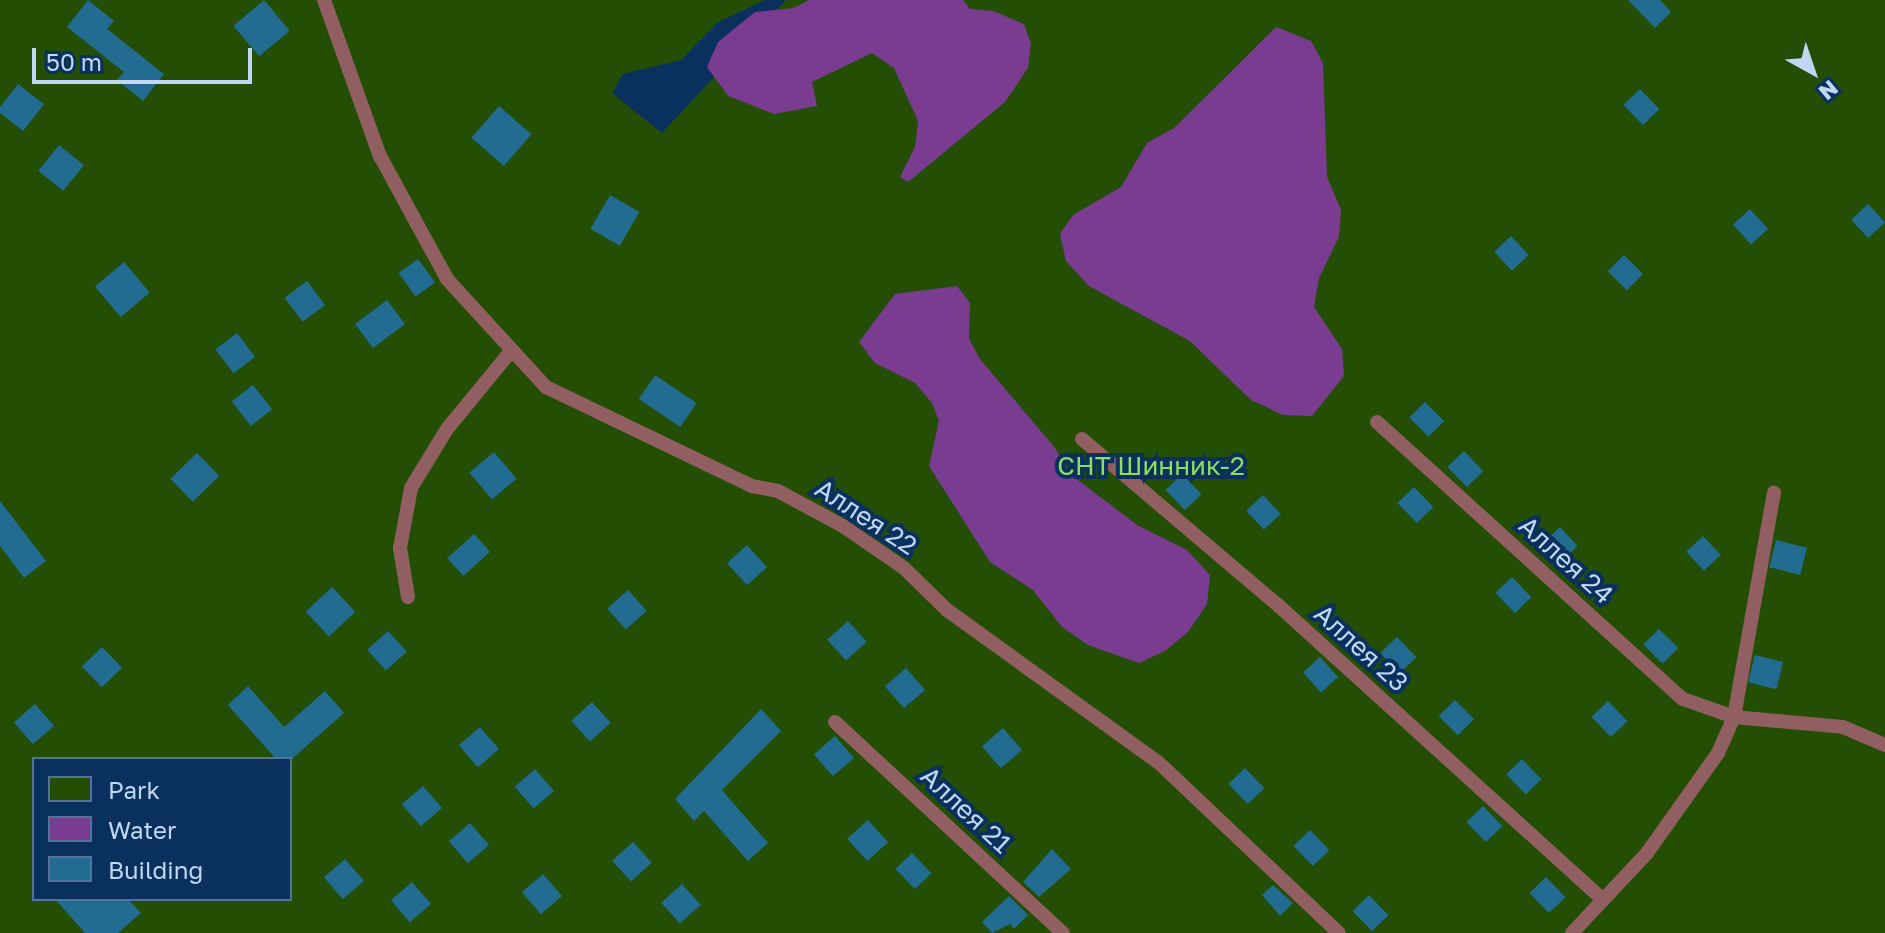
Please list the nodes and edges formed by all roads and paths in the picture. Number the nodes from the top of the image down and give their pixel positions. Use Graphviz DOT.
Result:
graph roads {
  1 [pos="324,0"];
  2 [pos="512,350"];
  3 [pos="1377,422"];
  4 [pos="1082,439"];
  5 [pos="1774,493"];
  6 [pos="408,597"];
  7 [pos="1734,717"];
  8 [pos="835,722"];
  9 [pos="1885,745"];
  10 [pos="1602,899"];
  11 [pos="1063,933"];
  12 [pos="1339,933"];
  13 [pos="1572,933"];
  1 -- 2 [label="lane, Аллея 22"];
  2 -- 6 [label="lane"];
  2 -- 12 [label="lane, Аллея 22"];
  3 -- 7 [label="lane, Аллея 24"];
  4 -- 10 [label="lane, Аллея 23"];
  5 -- 7 [label="lane"];
  7 -- 9 [label="lane, Аллея 24"];
  7 -- 10 [label="lane"];
  8 -- 11 [label="lane, Аллея 21"];
  10 -- 13 [label="lane"];
}
